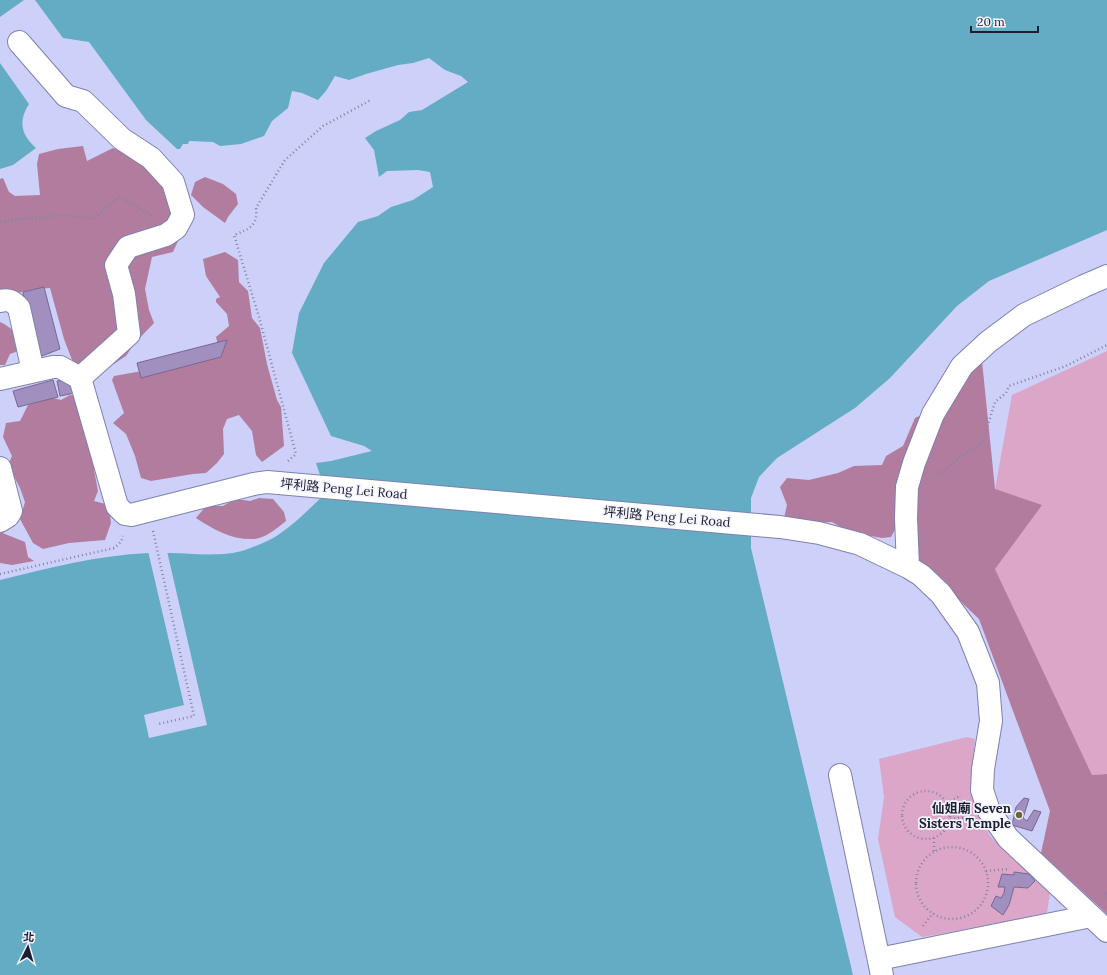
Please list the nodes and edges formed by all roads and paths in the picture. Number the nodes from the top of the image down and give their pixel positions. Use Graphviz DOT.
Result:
graph roads {
  1 [pos="19,42"];
  2 [pos="371,100"];
  3 [pos="0,222"];
  4 [pos="176,228"];
  5 [pos="1107,276"];
  6 [pos="0,301"];
  7 [pos="1107,345"];
  8 [pos="33,371"];
  9 [pos="80,378"];
  10 [pos="0,379"];
  11 [pos="287,462"];
  12 [pos="0,468"];
  13 [pos="933,477"];
  14 [pos="139,513"];
  15 [pos="0,521"];
  16 [pos="908,567"];
  17 [pos="0,574"];
  18 [pos="158,724"];
  19 [pos="840,775"];
  20 [pos="934,838"];
  21 [pos="934,852"];
  22 [pos="1099,924"];
  23 [pos="881,967"];
  1 -- 4 [label="street"];
  2 -- 11 [label="path"];
  3 -- 4 [label="path"];
  4 -- 9 [label="street"];
  5 -- 16 [label="street"];
  6 -- 8 [label="street"];
  7 -- 13 [label="path"];
  8 -- 9 [label="street"];
  8 -- 10 [label="street"];
  9 -- 14 [label="street"];
  12 -- 15 [label="street"];
  14 -- 16 [label="street, 坪利路 Peng Lei Road"];
  14 -- 17 [label="path"];
  14 -- 18 [label="path"];
  16 -- 22 [label="street, 坪利路 Peng Lei Road"];
  19 -- 23 [label="street"];
  20 -- 20 [label="path"];
  20 -- 21 [label="path"];
  21 -- 21 [label="path"];
  22 -- 23 [label="street"];
}
